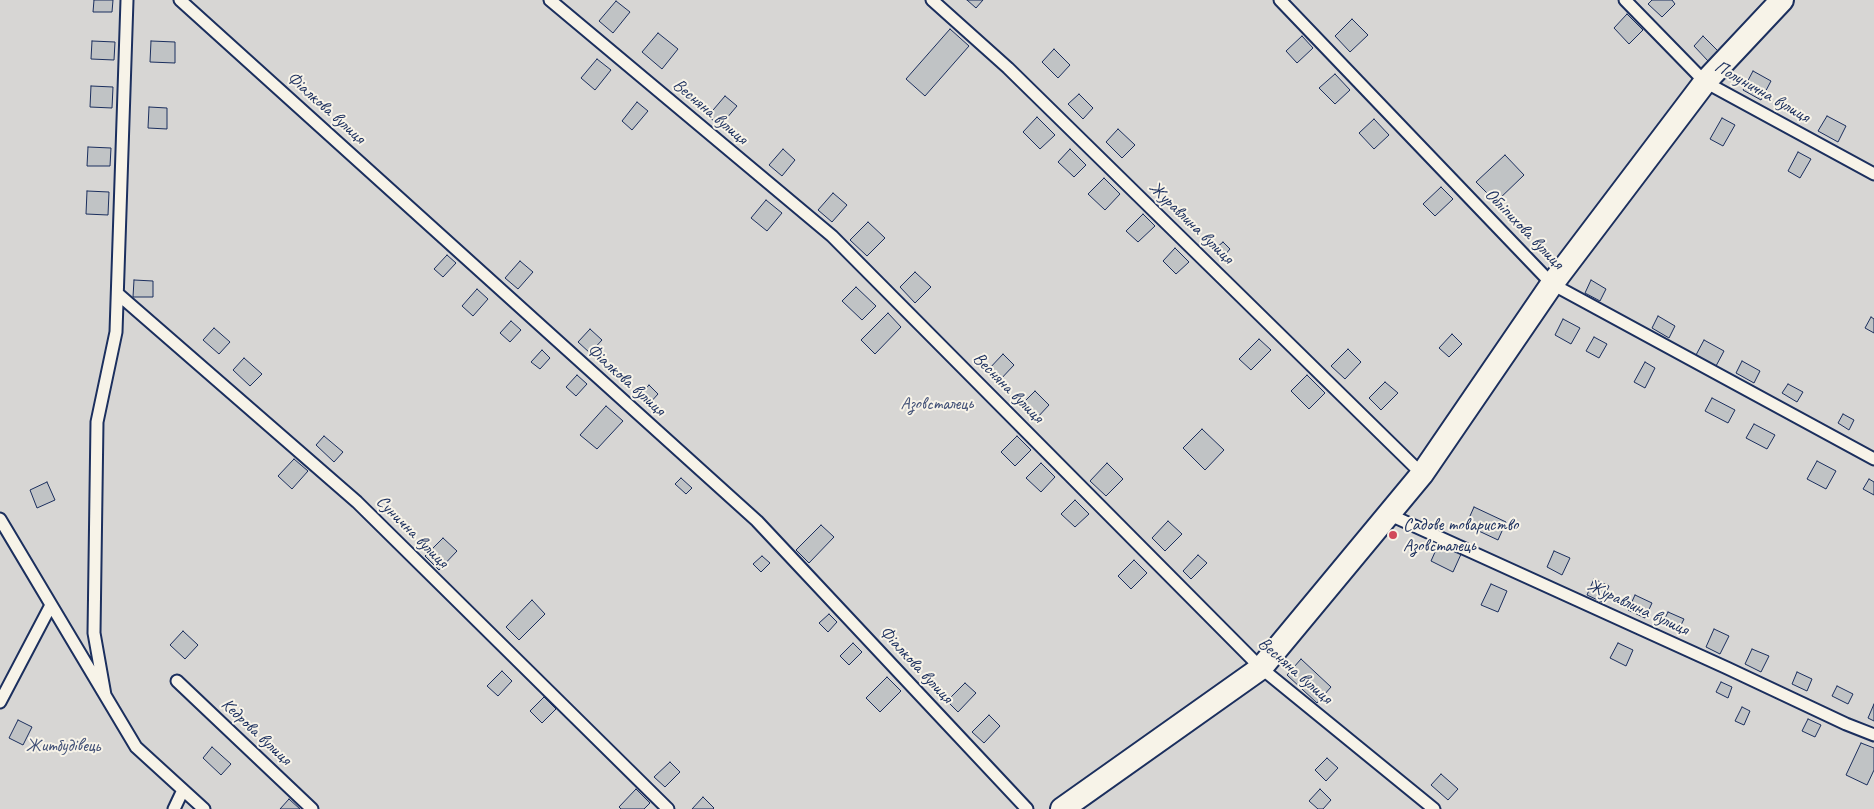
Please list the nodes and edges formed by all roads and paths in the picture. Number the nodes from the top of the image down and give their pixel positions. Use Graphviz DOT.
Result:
graph roads {
  1 [pos="127,0"];
  2 [pos="180,0"];
  3 [pos="550,0"];
  4 [pos="932,0"];
  5 [pos="1280,0"];
  6 [pos="1625,0"];
  7 [pos="1782,0"];
  8 [pos="1705,82"];
  9 [pos="1874,174"];
  10 [pos="1552,284"];
  11 [pos="118,294"];
  12 [pos="1874,459"];
  13 [pos="1422,474"];
  14 [pos="1388,514"];
  15 [pos="0,519"];
  16 [pos="51,605"];
  17 [pos="1261,668"];
  18 [pos="177,681"];
  19 [pos="105,695"];
  20 [pos="0,702"];
  21 [pos="1874,735"];
  22 [pos="183,790"];
  23 [pos="174,809"];
  24 [pos="204,809"];
  25 [pos="312,809"];
  26 [pos="668,809"];
  27 [pos="1027,809"];
  28 [pos="1062,809"];
  29 [pos="1434,809"];
  1 -- 11 [label="lane"];
  2 -- 27 [label="lane, Фіалкова вулиця"];
  3 -- 17 [label="lane, Весняна вулиця"];
  4 -- 13 [label="lane, Журавлина вулиця"];
  5 -- 10 [label="lane, Обліпихова вулиця"];
  6 -- 8 [label="lane, Полунична вулиця"];
  7 -- 8 [label="street"];
  8 -- 9 [label="lane, Полунична вулиця"];
  8 -- 10 [label="street"];
  10 -- 12 [label="lane, Обліпихова вулиця"];
  10 -- 13 [label="street"];
  11 -- 19 [label="lane"];
  11 -- 26 [label="lane, Сунична вулиця"];
  13 -- 14 [label="street"];
  14 -- 17 [label="street"];
  14 -- 21 [label="lane, Журавлина вулиця"];
  15 -- 16 [label="lane"];
  16 -- 19 [label="lane"];
  16 -- 20 [label="lane"];
  17 -- 28 [label="street"];
  17 -- 29 [label="lane, Весняна вулиця"];
  18 -- 25 [label="lane, Кедрова вулиця"];
  19 -- 22 [label="lane"];
  22 -- 23 [label="lane"];
  22 -- 24 [label="lane"];
}
